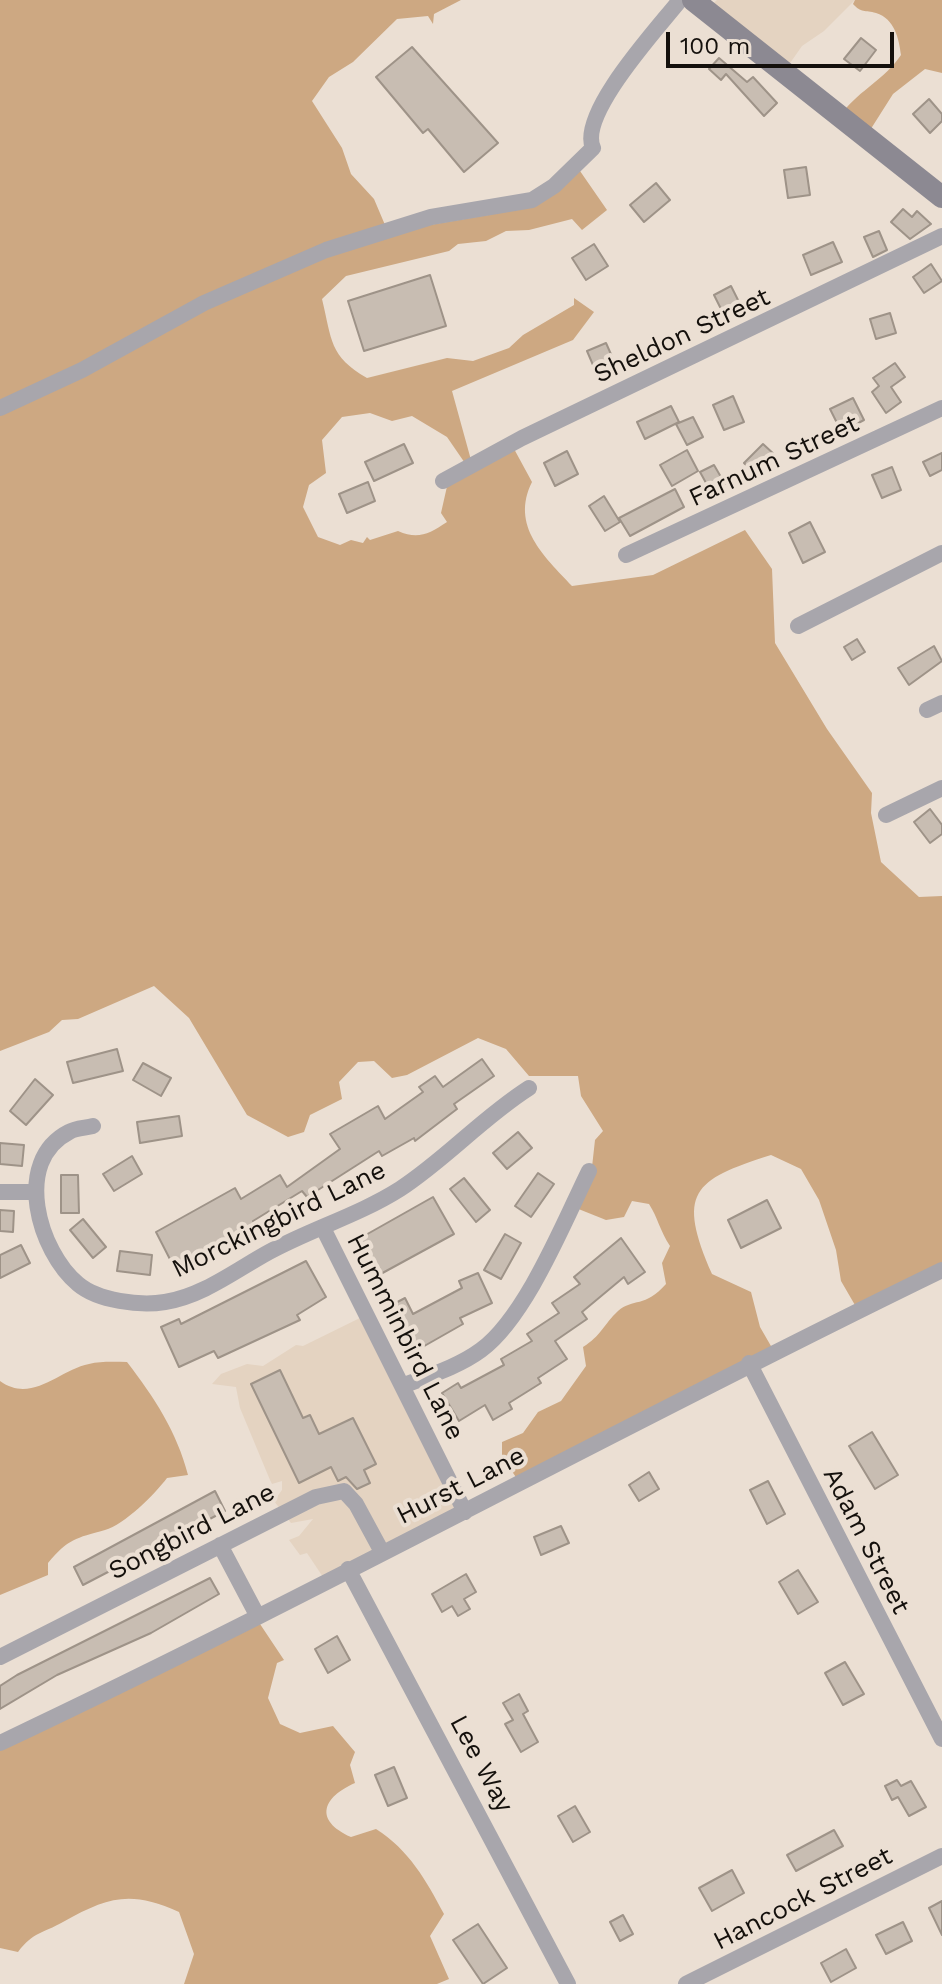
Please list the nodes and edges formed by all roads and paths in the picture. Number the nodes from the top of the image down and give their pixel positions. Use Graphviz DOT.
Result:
graph roads {
  1 [pos="680,0"];
  2 [pos="693,0"];
  3 [pos="942,197"];
  4 [pos="942,236"];
  5 [pos="0,408"];
  6 [pos="942,408"];
  7 [pos="443,481"];
  8 [pos="942,553"];
  9 [pos="626,555"];
  10 [pos="798,626"];
  11 [pos="942,788"];
  12 [pos="886,815"];
  13 [pos="529,1088"];
  14 [pos="93,1126"];
  15 [pos="589,1171"];
  16 [pos="0,1192"];
  17 [pos="36,1192"];
  18 [pos="323,1228"];
  19 [pos="942,1270"];
  20 [pos="749,1363"];
  21 [pos="402,1386"];
  22 [pos="465,1512"];
  23 [pos="220,1545"];
  24 [pos="382,1552"];
  25 [pos="348,1569"];
  26 [pos="257,1615"];
  27 [pos="0,1657"];
  28 [pos="942,1739"];
  29 [pos="0,1743"];
  30 [pos="942,1856"];
  31 [pos="568,1984"];
  32 [pos="686,1984"];
  1 -- 5 [label="street"];
  2 -- 3 [label="main road"];
  4 -- 7 [label="street, Sheldon Street"];
  6 -- 9 [label="street, Farnum Street"];
  8 -- 10 [label="street"];
  11 -- 12 [label="street"];
  13 -- 18 [label="street, Morckingbird Lane"];
  14 -- 17 [label="street"];
  15 -- 21 [label="street"];
  16 -- 17 [label="street"];
  17 -- 18 [label="street, Morckingbird Lane"];
  18 -- 21 [label="street, Humminbird Lane"];
  19 -- 20 [label="street, Hurst Lane"];
  20 -- 22 [label="street, Hurst Lane"];
  20 -- 28 [label="street, Adam Street"];
  21 -- 22 [label="street, Humminbird Lane"];
  22 -- 24 [label="street, Hurst Lane"];
  23 -- 24 [label="street, Songbird Lane"];
  23 -- 26 [label="street"];
  23 -- 27 [label="street, Songbird Lane"];
  24 -- 25 [label="street, Hurst Lane"];
  25 -- 26 [label="street, Hurst Lane"];
  25 -- 31 [label="street, Lee Way"];
  26 -- 29 [label="street, Hurst Lane"];
  30 -- 32 [label="street, Hancock Street"];
}
